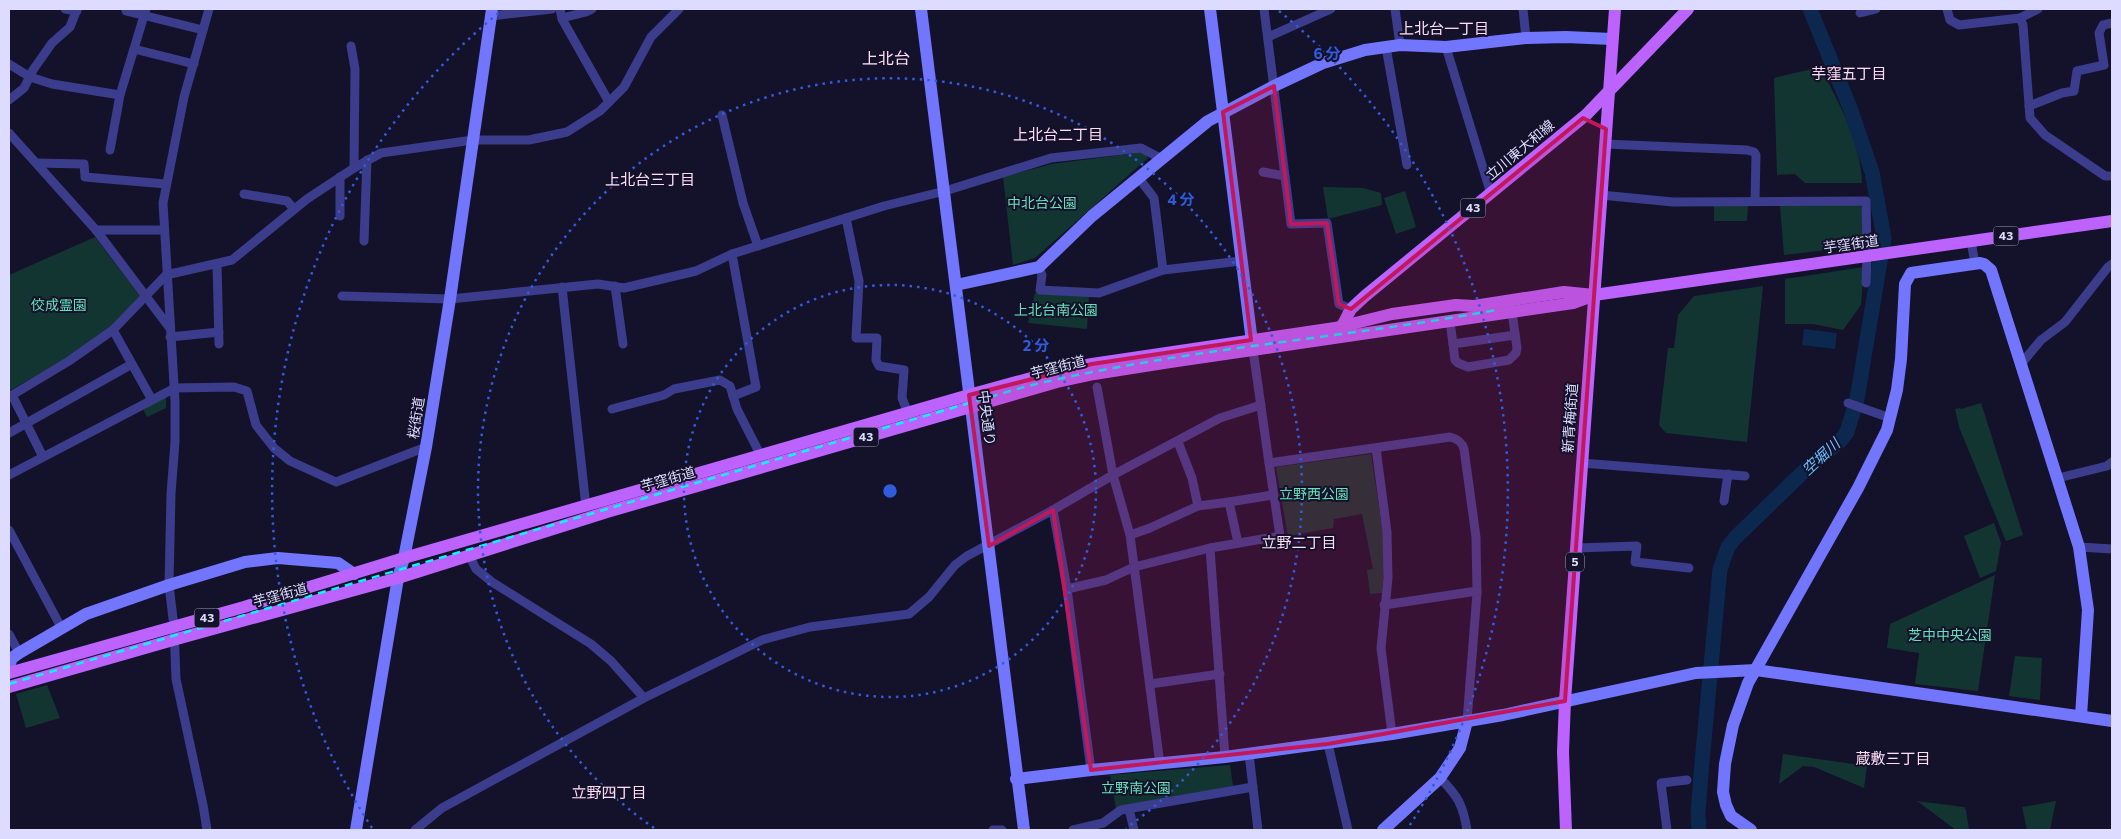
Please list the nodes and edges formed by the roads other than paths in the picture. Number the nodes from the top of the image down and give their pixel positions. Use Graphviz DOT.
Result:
graph roads {
  1 [pos="66,9"];
  2 [pos="209,9"];
  3 [pos="552,9"];
  4 [pos="592,9"];
  5 [pos="679,9"];
  6 [pos="921,9"];
  7 [pos="1210,9"];
  8 [pos="1264,9"];
  9 [pos="1306,9"];
  10 [pos="1331,9"];
  11 [pos="1395,9"];
  12 [pos="1522,9"];
  13 [pos="1615,9"];
  14 [pos="1688,9"];
  15 [pos="1876,9"];
  16 [pos="1947,9"];
  17 [pos="2038,9"];
  18 [pos="77,10"];
  19 [pos="126,11"];
  20 [pos="145,12"];
  21 [pos="491,13"];
  22 [pos="561,13"];
  23 [pos="1860,13"];
  24 [pos="2020,18"];
  25 [pos="1307,20"];
  26 [pos="2112,23"];
  27 [pos="203,30"];
  28 [pos="1268,37"];
  29 [pos="1526,38"];
  30 [pos="1612,39"];
  31 [pos="1400,45"];
  32 [pos="351,46"];
  33 [pos="1386,47"];
  34 [pos="1446,47"];
  35 [pos="134,49"];
  36 [pos="9,64"];
  37 [pos="194,64"];
  38 [pos="30,77"];
  39 [pos="1274,86"];
  40 [pos="1608,93"];
  41 [pos="120,95"];
  42 [pos="9,100"];
  43 [pos="609,102"];
  44 [pos="2029,106"];
  45 [pos="1223,112"];
  46 [pos="722,115"];
  47 [pos="1583,118"];
  48 [pos="1606,129"];
  49 [pos="9,133"];
  50 [pos="473,140"];
  51 [pos="1605,144"];
  52 [pos="110,150"];
  53 [pos="1160,158"];
  54 [pos="367,160"];
  55 [pos="36,163"];
  56 [pos="1407,165"];
  57 [pos="354,168"];
  58 [pos="1263,172"];
  59 [pos="1285,176"];
  60 [pos="2112,176"];
  61 [pos="340,177"];
  62 [pos="1138,177"];
  63 [pos="166,184"];
  64 [pos="944,191"];
  65 [pos="244,194"];
  66 [pos="1491,194"];
  67 [pos="1601,195"];
  68 [pos="1755,201"];
  69 [pos="294,209"];
  70 [pos="340,216"];
  71 [pos="846,218"];
  72 [pos="2112,221"];
  73 [pos="96,230"];
  74 [pos="163,230"];
  75 [pos="364,241"];
  76 [pos="1971,241"];
  77 [pos="758,246"];
  78 [pos="732,254"];
  79 [pos="1871,256"];
  80 [pos="1242,261"];
  81 [pos="217,264"];
  82 [pos="1975,264"];
  83 [pos="2112,264"];
  84 [pos="1039,267"];
  85 [pos="1162,270"];
  86 [pos="166,275"];
  87 [pos="1866,283"];
  88 [pos="956,285"];
  89 [pos="615,286"];
  90 [pos="562,287"];
  91 [pos="1594,295"];
  92 [pos="146,296"];
  93 [pos="342,296"];
  94 [pos="450,299"];
  95 [pos="1494,303"];
  96 [pos="1351,309"];
  97 [pos="1512,312"];
  98 [pos="1450,321"];
  99 [pos="169,327"];
  100 [pos="113,330"];
  101 [pos="1343,331"];
  102 [pos="219,332"];
  103 [pos="1515,335"];
  104 [pos="170,337"];
  105 [pos="219,344"];
  106 [pos="623,344"];
  107 [pos="1453,344"];
  108 [pos="1252,345"];
  109 [pos="132,364"];
  110 [pos="2021,364"];
  111 [pos="1097,387"];
  112 [pos="175,388"];
  113 [pos="10,396"];
  114 [pos="733,396"];
  115 [pos="152,400"];
  116 [pos="970,401"];
  117 [pos="1848,403"];
  118 [pos="1261,405"];
  119 [pos="612,409"];
  120 [pos="908,413"];
  121 [pos="1890,418"];
  122 [pos="26,423"];
  123 [pos="9,433"];
  124 [pos="1178,442"];
  125 [pos="426,447"];
  126 [pos="1376,448"];
  127 [pos="761,456"];
  128 [pos="43,457"];
  129 [pos="2112,462"];
  130 [pos="1269,463"];
  131 [pos="1582,463"];
  132 [pos="1728,474"];
  133 [pos="9,475"];
  134 [pos="1114,475"];
  135 [pos="1745,476"];
  136 [pos="2058,478"];
  137 [pos="1273,495"];
  138 [pos="1229,502"];
  139 [pos="1724,502"];
  140 [pos="1198,506"];
  141 [pos="586,507"];
  142 [pos="1053,510"];
  143 [pos="9,530"];
  144 [pos="1130,535"];
  145 [pos="1238,543"];
  146 [pos="988,546"];
  147 [pos="2079,547"];
  148 [pos="1210,548"];
  149 [pos="1576,548"];
  150 [pos="2112,549"];
  151 [pos="469,555"];
  152 [pos="404,558"];
  153 [pos="1134,566"];
  154 [pos="1689,568"];
  155 [pos="354,574"];
  156 [pos="398,578"];
  157 [pos="169,585"];
  158 [pos="1067,589"];
  159 [pos="1477,591"];
  160 [pos="1384,605"];
  161 [pos="62,629"];
  162 [pos="174,633"];
  163 [pos="9,634"];
  164 [pos="19,653"];
  165 [pos="9,666"];
  166 [pos="1756,670"];
  167 [pos="9,673"];
  168 [pos="1220,674"];
  169 [pos="1150,684"];
  170 [pos="9,687"];
  171 [pos="644,698"];
  172 [pos="1565,701"];
  173 [pos="2081,716"];
  174 [pos="2112,720"];
  175 [pos="1467,721"];
  176 [pos="1392,734"];
  177 [pos="1328,744"];
  178 [pos="1249,754"];
  179 [pos="1226,757"];
  180 [pos="1160,764"];
  181 [pos="1092,770"];
  182 [pos="1440,778"];
  183 [pos="1016,779"];
  184 [pos="1687,780"];
  185 [pos="1253,787"];
  186 [pos="1129,809"];
  187 [pos="1395,826"];
  188 [pos="1084,829"];
  189 [pos="207,830"];
  190 [pos="356,830"];
  191 [pos="415,830"];
  192 [pos="993,830"];
  193 [pos="1002,830"];
  194 [pos="1024,830"];
  195 [pos="1073,830"];
  196 [pos="1134,830"];
  197 [pos="1258,830"];
  198 [pos="1348,830"];
  199 [pos="1383,830"];
  200 [pos="1467,830"];
  201 [pos="1566,830"];
  202 [pos="1666,830"];
  203 [pos="1751,830"];
  1 -- 18 [label="street"];
  2 -- 27 [label="street"];
  3 -- 21 [label="street"];
  4 -- 22 [label="street"];
  5 -- 43 [label="street"];
  6 -- 64 [label="street, 中央通り"];
  7 -- 45 [label="street"];
  8 -- 28 [label="street"];
  9 -- 25 [label="street"];
  10 -- 25 [label="street"];
  11 -- 31 [label="street"];
  12 -- 29 [label="street"];
  13 -- 30 [label="main road, 新青梅街道 / 5"];
  14 -- 40 [label="main road, 立川東大和線 / 43"];
  15 -- 23 [label="street"];
  16 -- 24 [label="street"];
  17 -- 24 [label="street"];
  18 -- 38 [label="street"];
  19 -- 20 [label="street"];
  20 -- 27 [label="street"];
  20 -- 35 [label="street"];
  21 -- 50 [label="street, 桜街道"];
  22 -- 43 [label="street"];
  24 -- 44 [label="street"];
  25 -- 28 [label="street"];
  26 -- 44 [label="street"];
  27 -- 37 [label="street"];
  28 -- 39 [label="street"];
  29 -- 30 [label="street"];
  29 -- 34 [label="street"];
  30 -- 40 [label="main road, 新青梅街道 / 5"];
  31 -- 33 [label="street"];
  31 -- 34 [label="street"];
  32 -- 57 [label="street"];
  33 -- 39 [label="street"];
  33 -- 56 [label="street"];
  34 -- 66 [label="street"];
  35 -- 37 [label="street"];
  35 -- 41 [label="street"];
  36 -- 38 [label="street"];
  37 -- 63 [label="street"];
  38 -- 41 [label="street"];
  38 -- 42 [label="street"];
  39 -- 45 [label="street"];
  39 -- 59 [label="street"];
  40 -- 47 [label="main road, 立川東大和線 / 43"];
  40 -- 48 [label="main road, 新青梅街道 / 5"];
  41 -- 52 [label="street"];
  43 -- 50 [label="street"];
  44 -- 60 [label="street"];
  45 -- 53 [label="street"];
  45 -- 80 [label="street"];
  46 -- 77 [label="street"];
  47 -- 48 [label="main road"];
  47 -- 66 [label="main road, 立川東大和線 / 43"];
  48 -- 51 [label="main road, 新青梅街道 / 5"];
  49 -- 55 [label="street"];
  50 -- 54 [label="street"];
  50 -- 94 [label="street, 桜街道"];
  51 -- 67 [label="main road, 新青梅街道 / 5"];
  51 -- 68 [label="street"];
  53 -- 62 [label="street"];
  53 -- 64 [label="street"];
  54 -- 57 [label="street"];
  54 -- 75 [label="street"];
  55 -- 63 [label="street"];
  55 -- 73 [label="street"];
  57 -- 61 [label="street"];
  58 -- 59 [label="street"];
  59 -- 96 [label="street"];
  61 -- 69 [label="street"];
  61 -- 70 [label="street"];
  62 -- 84 [label="street"];
  62 -- 85 [label="street"];
  63 -- 74 [label="street"];
  64 -- 71 [label="street"];
  64 -- 88 [label="street, 中央通り"];
  65 -- 69 [label="street"];
  66 -- 96 [label="main road, 立川東大和線 / 43"];
  67 -- 68 [label="street"];
  67 -- 91 [label="main road, 新青梅街道 / 5"];
  68 -- 79 [label="street"];
  69 -- 81 [label="street"];
  71 -- 77 [label="street"];
  71 -- 120 [label="street"];
  72 -- 76 [label="main road, 芋窪街道 / 43"];
  73 -- 74 [label="street"];
  73 -- 92 [label="street"];
  74 -- 86 [label="street"];
  76 -- 79 [label="main road, 芋窪街道 / 43"];
  76 -- 82 [label="street"];
  77 -- 78 [label="street"];
  78 -- 89 [label="street"];
  78 -- 114 [label="street"];
  79 -- 87 [label="street"];
  79 -- 91 [label="main road, 芋窪街道 / 43"];
  80 -- 85 [label="street"];
  80 -- 108 [label="street"];
  81 -- 86 [label="street"];
  81 -- 102 [label="street"];
  82 -- 110 [label="street"];
  82 -- 121 [label="street"];
  83 -- 110 [label="street"];
  84 -- 85 [label="street"];
  84 -- 88 [label="street"];
  86 -- 92 [label="street"];
  86 -- 99 [label="street"];
  88 -- 116 [label="street, 中央通り"];
  89 -- 90 [label="street"];
  89 -- 106 [label="street"];
  90 -- 94 [label="street"];
  90 -- 141 [label="street"];
  91 -- 95 [label="main road, 芋窪街道 / 43"];
  91 -- 97 [label="main road, 芋窪街道 / 43"];
  91 -- 131 [label="main road, 新青梅街道 / 5"];
  92 -- 99 [label="street"];
  92 -- 100 [label="street"];
  93 -- 94 [label="street"];
  94 -- 125 [label="street, 桜街道"];
  95 -- 97 [label="street"];
  95 -- 101 [label="main road, 芋窪街道 / 43"];
  96 -- 101 [label="main road, 立川東大和線 / 43"];
  97 -- 98 [label="main road, 芋窪街道 / 43"];
  97 -- 103 [label="street"];
  98 -- 101 [label="main road, 芋窪街道 / 43"];
  98 -- 107 [label="street"];
  99 -- 104 [label="street"];
  100 -- 109 [label="street"];
  100 -- 113 [label="street"];
  101 -- 108 [label="main road, 芋窪街道 / 43"];
  102 -- 104 [label="street"];
  102 -- 105 [label="street"];
  103 -- 107 [label="street"];
  103 -- 107 [label="street"];
  104 -- 112 [label="street"];
  108 -- 116 [label="main road, 芋窪街道 / 43"];
  108 -- 118 [label="street"];
  109 -- 115 [label="street"];
  109 -- 122 [label="street"];
  110 -- 136 [label="street"];
  111 -- 134 [label="street"];
  112 -- 115 [label="street"];
  112 -- 125 [label="street"];
  112 -- 157 [label="street"];
  113 -- 122 [label="street"];
  114 -- 119 [label="street"];
  114 -- 127 [label="street"];
  115 -- 128 [label="street"];
  116 -- 120 [label="main road, 芋窪街道 / 43"];
  116 -- 146 [label="street, 中央通り"];
  116 -- 151 [label="main road, 芋窪街道 / 43"];
  117 -- 121 [label="street"];
  118 -- 124 [label="street"];
  118 -- 130 [label="street"];
  120 -- 127 [label="main road, 芋窪街道 / 43"];
  121 -- 166 [label="street"];
  122 -- 123 [label="street"];
  122 -- 128 [label="street"];
  124 -- 134 [label="street"];
  124 -- 140 [label="street"];
  125 -- 152 [label="street, 桜街道"];
  126 -- 130 [label="street"];
  126 -- 159 [label="street"];
  126 -- 160 [label="street"];
  127 -- 141 [label="main road, 芋窪街道 / 43"];
  128 -- 133 [label="street"];
  129 -- 136 [label="street"];
  130 -- 137 [label="street"];
  131 -- 132 [label="street"];
  131 -- 149 [label="main road, 新青梅街道 / 5"];
  132 -- 135 [label="street"];
  132 -- 139 [label="street"];
  134 -- 142 [label="street"];
  134 -- 144 [label="street"];
  136 -- 147 [label="street"];
  137 -- 138 [label="street"];
  137 -- 145 [label="street"];
  138 -- 140 [label="street"];
  138 -- 145 [label="street"];
  140 -- 144 [label="street"];
  141 -- 152 [label="main road, 芋窪街道 / 43"];
  142 -- 146 [label="street"];
  142 -- 158 [label="street"];
  143 -- 161 [label="street"];
  144 -- 153 [label="street"];
  145 -- 148 [label="street"];
  146 -- 171 [label="street"];
  146 -- 183 [label="street, 中央通り"];
  147 -- 150 [label="street"];
  147 -- 173 [label="street"];
  148 -- 153 [label="street"];
  148 -- 168 [label="street"];
  149 -- 154 [label="street"];
  149 -- 172 [label="main road, 新青梅街道 / 5"];
  151 -- 156 [label="main road, 芋窪街道 / 43"];
  151 -- 171 [label="street"];
  152 -- 155 [label="main road, 芋窪街道 / 43"];
  152 -- 156 [label="street, 桜街道"];
  153 -- 158 [label="street"];
  153 -- 169 [label="street"];
  155 -- 157 [label="street"];
  155 -- 162 [label="main road, 芋窪街道 / 43"];
  156 -- 162 [label="main road, 芋窪街道 / 43"];
  156 -- 190 [label="street, 桜街道"];
  157 -- 161 [label="street"];
  157 -- 162 [label="street"];
  158 -- 181 [label="street"];
  159 -- 160 [label="street"];
  159 -- 175 [label="street"];
  160 -- 176 [label="street"];
  161 -- 164 [label="street"];
  162 -- 167 [label="main road, 芋窪街道 / 43"];
  162 -- 170 [label="main road, 芋窪街道 / 43"];
  162 -- 189 [label="street"];
  163 -- 164 [label="street"];
  164 -- 165 [label="street"];
  166 -- 172 [label="street"];
  166 -- 173 [label="street"];
  166 -- 203 [label="street"];
  168 -- 169 [label="street"];
  168 -- 179 [label="street"];
  169 -- 180 [label="street"];
  171 -- 191 [label="street"];
  172 -- 175 [label="street"];
  172 -- 201 [label="main road, 新青梅街道 / 5"];
  173 -- 174 [label="street"];
  175 -- 176 [label="street"];
  175 -- 182 [label="street"];
  176 -- 177 [label="street"];
  177 -- 178 [label="street"];
  177 -- 198 [label="street"];
  178 -- 179 [label="street"];
  178 -- 185 [label="street"];
  179 -- 180 [label="street"];
  180 -- 181 [label="street"];
  181 -- 183 [label="street"];
  182 -- 187 [label="street"];
  182 -- 200 [label="street"];
  183 -- 194 [label="street, 中央通り"];
  184 -- 202 [label="street"];
  185 -- 186 [label="street"];
  185 -- 197 [label="street"];
  186 -- 188 [label="street"];
  186 -- 196 [label="street"];
  187 -- 199 [label="street"];
  188 -- 195 [label="street"];
  192 -- 193 [label="street"];
}
